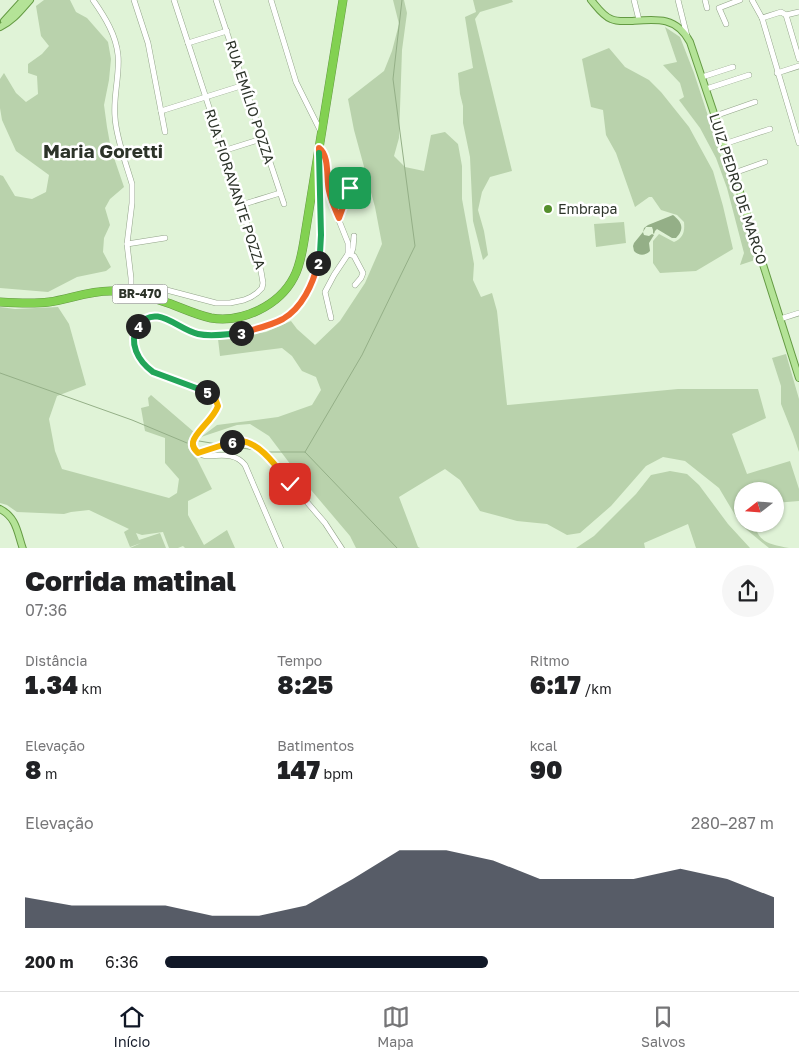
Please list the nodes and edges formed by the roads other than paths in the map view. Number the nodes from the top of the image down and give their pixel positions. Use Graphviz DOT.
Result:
graph roads {
  1 [pos="24,0"];
  2 [pos="30,0"];
  3 [pos="93,0"];
  4 [pos="134,0"];
  5 [pos="174,0"];
  6 [pos="216,0"];
  7 [pos="271,0"];
  8 [pos="343,0"];
  9 [pos="592,0"];
  10 [pos="634,0"];
  11 [pos="678,0"];
  12 [pos="705,0"];
  13 [pos="740,0"];
  14 [pos="752,0"];
  15 [pos="707,8"];
  16 [pos="799,12"];
  17 [pos="786,15"];
  18 [pos="762,18"];
  19 [pos="639,20"];
  20 [pos="0,23"];
  21 [pos="726,24"];
  22 [pos="0,27"];
  23 [pos="227,31"];
  24 [pos="687,36"];
  25 [pos="188,43"];
  26 [pos="799,59"];
  27 [pos="799,66"];
  28 [pos="733,67"];
  29 [pos="778,73"];
  30 [pos="749,75"];
  31 [pos="702,77"];
  32 [pos="244,85"];
  33 [pos="706,89"];
  34 [pos="206,97"];
  35 [pos="755,102"];
  36 [pos="161,111"];
  37 [pos="715,116"];
  38 [pos="770,129"];
  39 [pos="165,132"];
  40 [pos="322,133"];
  41 [pos="262,139"];
  42 [pos="799,143"];
  43 [pos="724,144"];
  44 [pos="319,148"];
  45 [pos="223,151"];
  46 [pos="765,162"];
  47 [pos="734,173"];
  48 [pos="335,177"];
  49 [pos="350,184"];
  50 [pos="328,188"];
  51 [pos="280,192"];
  52 [pos="284,204"];
  53 [pos="241,205"];
  54 [pos="339,218"];
  55 [pos="354,236"];
  56 [pos="166,238"];
  57 [pos="127,244"];
  58 [pos="350,254"];
  59 [pos="355,285"];
  60 [pos="131,292"];
  61 [pos="145,295"];
  62 [pos="0,302"];
  63 [pos="799,313"];
  64 [pos="330,318"];
  65 [pos="780,319"];
  66 [pos="799,378"];
  67 [pos="198,453"];
  68 [pos="0,509"];
  69 [pos="23,548"];
  70 [pos="281,548"];
  71 [pos="342,548"];
  1 -- 20 [label="main road"];
  2 -- 22 [label="main road"];
  3 -- 57 [label="street"];
  4 -- 36 [label="street"];
  5 -- 25 [label="street, RUA FIORAVANTE POZZA"];
  6 -- 23 [label="street, RUA EMÍLIO POZZA"];
  7 -- 40 [label="street"];
  8 -- 40 [label="highway, BR-470"];
  9 -- 19 [label="main road"];
  10 -- 19 [label="street"];
  11 -- 24 [label="street, LUIZ PEDRO DE MARCO"];
  12 -- 15 [label="street"];
  13 -- 21 [label="street"];
  14 -- 18 [label="street"];
  16 -- 17 [label="street"];
  17 -- 18 [label="street"];
  17 -- 26 [label="street"];
  18 -- 29 [label="street"];
  19 -- 24 [label="main road"];
  23 -- 25 [label="street"];
  23 -- 32 [label="street, RUA EMÍLIO POZZA"];
  24 -- 31 [label="main road, LUIZ PEDRO DE MARCO"];
  25 -- 34 [label="street, RUA FIORAVANTE POZZA"];
  27 -- 29 [label="street"];
  28 -- 31 [label="street"];
  29 -- 42 [label="street"];
  30 -- 33 [label="street"];
  31 -- 33 [label="main road, LUIZ PEDRO DE MARCO"];
  32 -- 34 [label="street"];
  32 -- 41 [label="street, RUA EMÍLIO POZZA"];
  33 -- 37 [label="main road, LUIZ PEDRO DE MARCO"];
  34 -- 36 [label="street"];
  34 -- 45 [label="street, RUA FIORAVANTE POZZA"];
  35 -- 37 [label="street"];
  36 -- 39 [label="street"];
  37 -- 43 [label="main road, LUIZ PEDRO DE MARCO"];
  38 -- 43 [label="street"];
  40 -- 44 [label="highway, BR-470"];
  41 -- 45 [label="street"];
  41 -- 51 [label="street, RUA EMÍLIO POZZA"];
  43 -- 47 [label="main road, LUIZ PEDRO DE MARCO"];
  44 -- 50 [label="street"];
  44 -- 61 [label="highway, BR-470"];
  44 -- 67 [label="street"];
  45 -- 53 [label="street, RUA FIORAVANTE POZZA"];
  46 -- 47 [label="street"];
  47 -- 65 [label="main road, LUIZ PEDRO DE MARCO"];
  48 -- 50 [label="street"];
  49 -- 54 [label="street"];
  50 -- 54 [label="street"];
  51 -- 52 [label="street, RUA EMÍLIO POZZA"];
  51 -- 53 [label="street"];
  53 -- 61 [label="street, RUA FIORAVANTE POZZA"];
  54 -- 58 [label="street"];
  55 -- 58 [label="street"];
  56 -- 57 [label="street"];
  57 -- 60 [label="street"];
  58 -- 59 [label="street"];
  58 -- 64 [label="street"];
  60 -- 61 [label="highway, BR-470"];
  60 -- 62 [label="highway, BR-470"];
  63 -- 65 [label="street"];
  65 -- 66 [label="main road, LUIZ PEDRO DE MARCO"];
  67 -- 70 [label="street"];
  67 -- 71 [label="street"];
  68 -- 69 [label="main road"];
}
